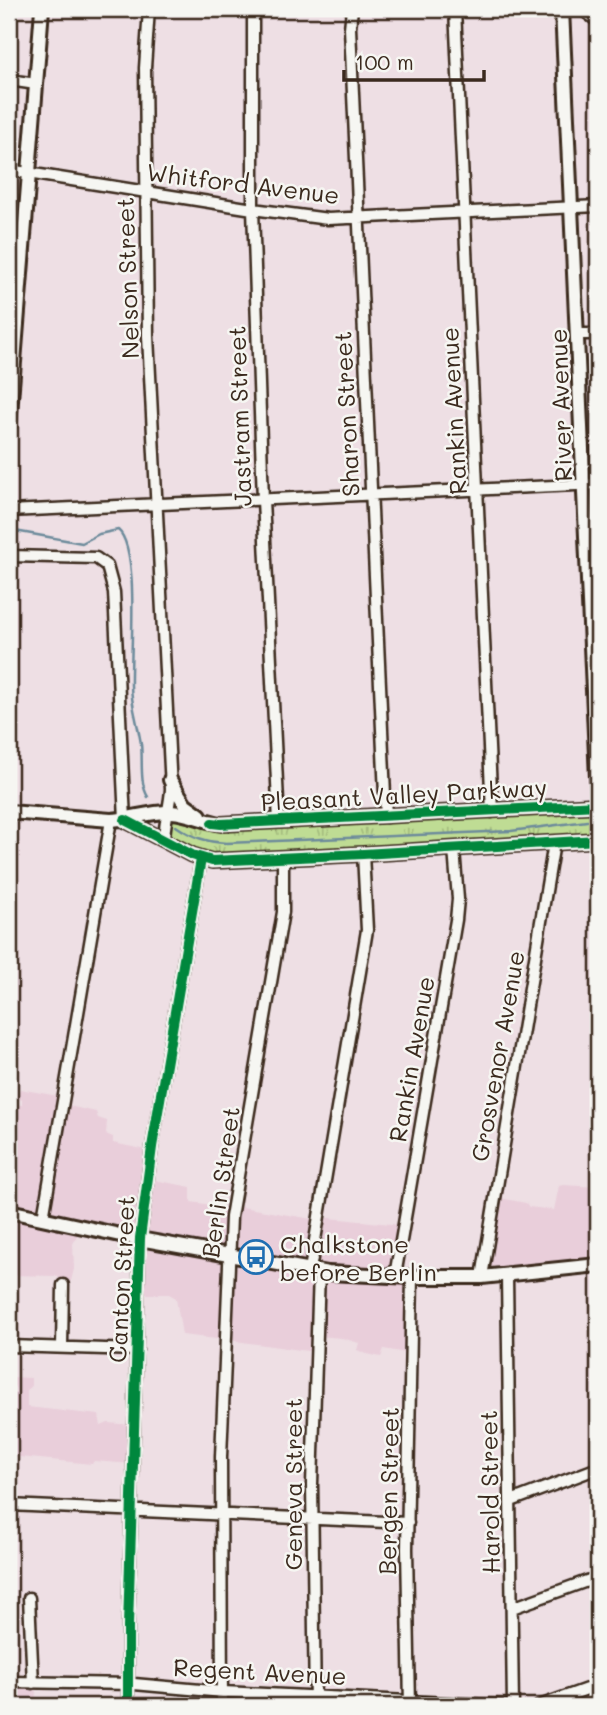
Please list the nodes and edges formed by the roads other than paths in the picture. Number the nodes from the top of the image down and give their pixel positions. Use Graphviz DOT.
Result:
graph roads {
  1 [pos="42,9"];
  2 [pos="149,9"];
  3 [pos="253,9"];
  4 [pos="352,9"];
  5 [pos="455,9"];
  6 [pos="562,9"];
  7 [pos="585,9"];
  8 [pos="598,19"];
  9 [pos="9,80"];
  10 [pos="36,84"];
  11 [pos="9,170"];
  12 [pos="29,174"];
  13 [pos="145,192"];
  14 [pos="598,206"];
  15 [pos="571,207"];
  16 [pos="253,209"];
  17 [pos="464,212"];
  18 [pos="358,217"];
  19 [pos="578,334"];
  20 [pos="598,334"];
  21 [pos="9,425"];
  22 [pos="598,484"];
  23 [pos="584,485"];
  24 [pos="477,490"];
  25 [pos="371,495"];
  26 [pos="263,500"];
  27 [pos="158,505"];
  28 [pos="9,511"];
  29 [pos="9,556"];
  30 [pos="170,780"];
  31 [pos="598,802"];
  32 [pos="9,812"];
  33 [pos="168,812"];
  34 [pos="492,812"];
  35 [pos="386,817"];
  36 [pos="111,820"];
  37 [pos="125,820"];
  38 [pos="212,822"];
  39 [pos="279,822"];
  40 [pos="598,840"];
  41 [pos="164,841"];
  42 [pos="554,843"];
  43 [pos="454,849"];
  44 [pos="363,854"];
  45 [pos="283,858"];
  46 [pos="201,859"];
  47 [pos="9,1211"];
  48 [pos="44,1218"];
  49 [pos="140,1238"];
  50 [pos="230,1254"];
  51 [pos="598,1265"];
  52 [pos="314,1271"];
  53 [pos="395,1276"];
  54 [pos="507,1276"];
  55 [pos="412,1277"];
  56 [pos="482,1277"];
  57 [pos="64,1285"];
  58 [pos="9,1346"];
  59 [pos="62,1347"];
  60 [pos="137,1350"];
  61 [pos="598,1468"];
  62 [pos="511,1501"];
  63 [pos="9,1505"];
  64 [pos="132,1510"];
  65 [pos="220,1514"];
  66 [pos="312,1519"];
  67 [pos="408,1523"];
  68 [pos="598,1577"];
  69 [pos="29,1598"];
  70 [pos="512,1608"];
  71 [pos="9,1682"];
  72 [pos="33,1683"];
  73 [pos="129,1685"];
  74 [pos="598,1685"];
  75 [pos="223,1692"];
  76 [pos="315,1701"];
  77 [pos="410,1704"];
  78 [pos="128,1706"];
  79 [pos="222,1706"];
  80 [pos="511,1706"];
  81 [pos="538,1706"];
  1 -- 10 [label="street"];
  2 -- 13 [label="street, Nelson Street"];
  3 -- 16 [label="street, Jastram Street"];
  4 -- 18 [label="street, Sharon Street"];
  5 -- 17 [label="street, Rankin Avenue"];
  6 -- 15 [label="street, River Avenue"];
  7 -- 8 [label="main road"];
  9 -- 10 [label="street"];
  10 -- 12 [label="street"];
  11 -- 12 [label="street, Whitford Avenue"];
  12 -- 13 [label="street, Whitford Avenue"];
  12 -- 21 [label="street"];
  13 -- 16 [label="street, Whitford Avenue"];
  13 -- 27 [label="street, Nelson Street"];
  14 -- 15 [label="street, Whitford Avenue"];
  15 -- 17 [label="street, Whitford Avenue"];
  15 -- 19 [label="street, River Avenue"];
  16 -- 18 [label="street, Whitford Avenue"];
  16 -- 26 [label="street, Jastram Street"];
  17 -- 18 [label="street, Whitford Avenue"];
  17 -- 24 [label="street, Rankin Avenue"];
  18 -- 25 [label="street, Sharon Street"];
  19 -- 20 [label="street"];
  19 -- 23 [label="street, River Avenue"];
  22 -- 23 [label="street"];
  23 -- 24 [label="street"];
  23 -- 31 [label="street, River Avenue"];
  24 -- 25 [label="street"];
  24 -- 34 [label="street, Rankin Avenue"];
  25 -- 26 [label="street"];
  25 -- 35 [label="street, Sharon Street"];
  26 -- 27 [label="street"];
  26 -- 39 [label="street, Jastram Street"];
  27 -- 28 [label="street"];
  27 -- 30 [label="street"];
  29 -- 37 [label="street"];
  30 -- 33 [label="street"];
  30 -- 38 [label="street"];
  31 -- 34 [label="street, Pleasant Valley Parkway"];
  32 -- 36 [label="street, Pleasant Valley Parkway"];
  33 -- 37 [label="street, Pleasant Valley Parkway"];
  33 -- 38 [label="street, Pleasant Valley Parkway"];
  33 -- 41 [label="street"];
  34 -- 35 [label="street, Pleasant Valley Parkway"];
  35 -- 39 [label="street, Pleasant Valley Parkway"];
  36 -- 37 [label="street, Pleasant Valley Parkway"];
  36 -- 48 [label="street"];
  37 -- 41 [label="street"];
  38 -- 39 [label="street, Pleasant Valley Parkway"];
  40 -- 42 [label="street"];
  41 -- 46 [label="street"];
  42 -- 43 [label="street"];
  42 -- 56 [label="street, Grosvenor Avenue"];
  43 -- 44 [label="street"];
  43 -- 53 [label="street, Rankin Avenue"];
  44 -- 45 [label="street"];
  44 -- 52 [label="street, Geneva Street"];
  45 -- 46 [label="street"];
  45 -- 50 [label="street, Berlin Street"];
  46 -- 49 [label="street, Canton Street"];
  47 -- 48 [label="street"];
  48 -- 49 [label="street"];
  49 -- 50 [label="street"];
  49 -- 60 [label="street, Canton Street"];
  50 -- 52 [label="street"];
  50 -- 65 [label="street, Berlin Street"];
  51 -- 54 [label="street"];
  52 -- 53 [label="street"];
  52 -- 66 [label="street, Geneva Street"];
  53 -- 55 [label="street"];
  54 -- 56 [label="street"];
  54 -- 62 [label="street, Harold Street"];
  55 -- 56 [label="street"];
  55 -- 67 [label="street, Bergen Street"];
  57 -- 59 [label="street"];
  58 -- 59 [label="street"];
  59 -- 60 [label="street"];
  60 -- 64 [label="street, Canton Street"];
  61 -- 62 [label="street"];
  62 -- 70 [label="street, Harold Street"];
  63 -- 64 [label="street"];
  64 -- 65 [label="street"];
  64 -- 73 [label="street, Canton Street"];
  65 -- 66 [label="street"];
  65 -- 75 [label="street, Berlin Street"];
  66 -- 67 [label="street"];
  66 -- 76 [label="street, Geneva Street"];
  67 -- 77 [label="street, Bergen Street"];
  68 -- 70 [label="street"];
  69 -- 72 [label="street"];
  70 -- 80 [label="street, Harold Street"];
  71 -- 72 [label="street, Regent Avenue"];
  72 -- 73 [label="street, Regent Avenue"];
  73 -- 75 [label="street, Regent Avenue"];
  73 -- 78 [label="street, Canton Street"];
  74 -- 81 [label="street"];
  75 -- 76 [label="street, Regent Avenue"];
  75 -- 79 [label="street, Berlin Street"];
  76 -- 77 [label="street, Regent Avenue"];
  77 -- 80 [label="street, Regent Avenue"];
}
